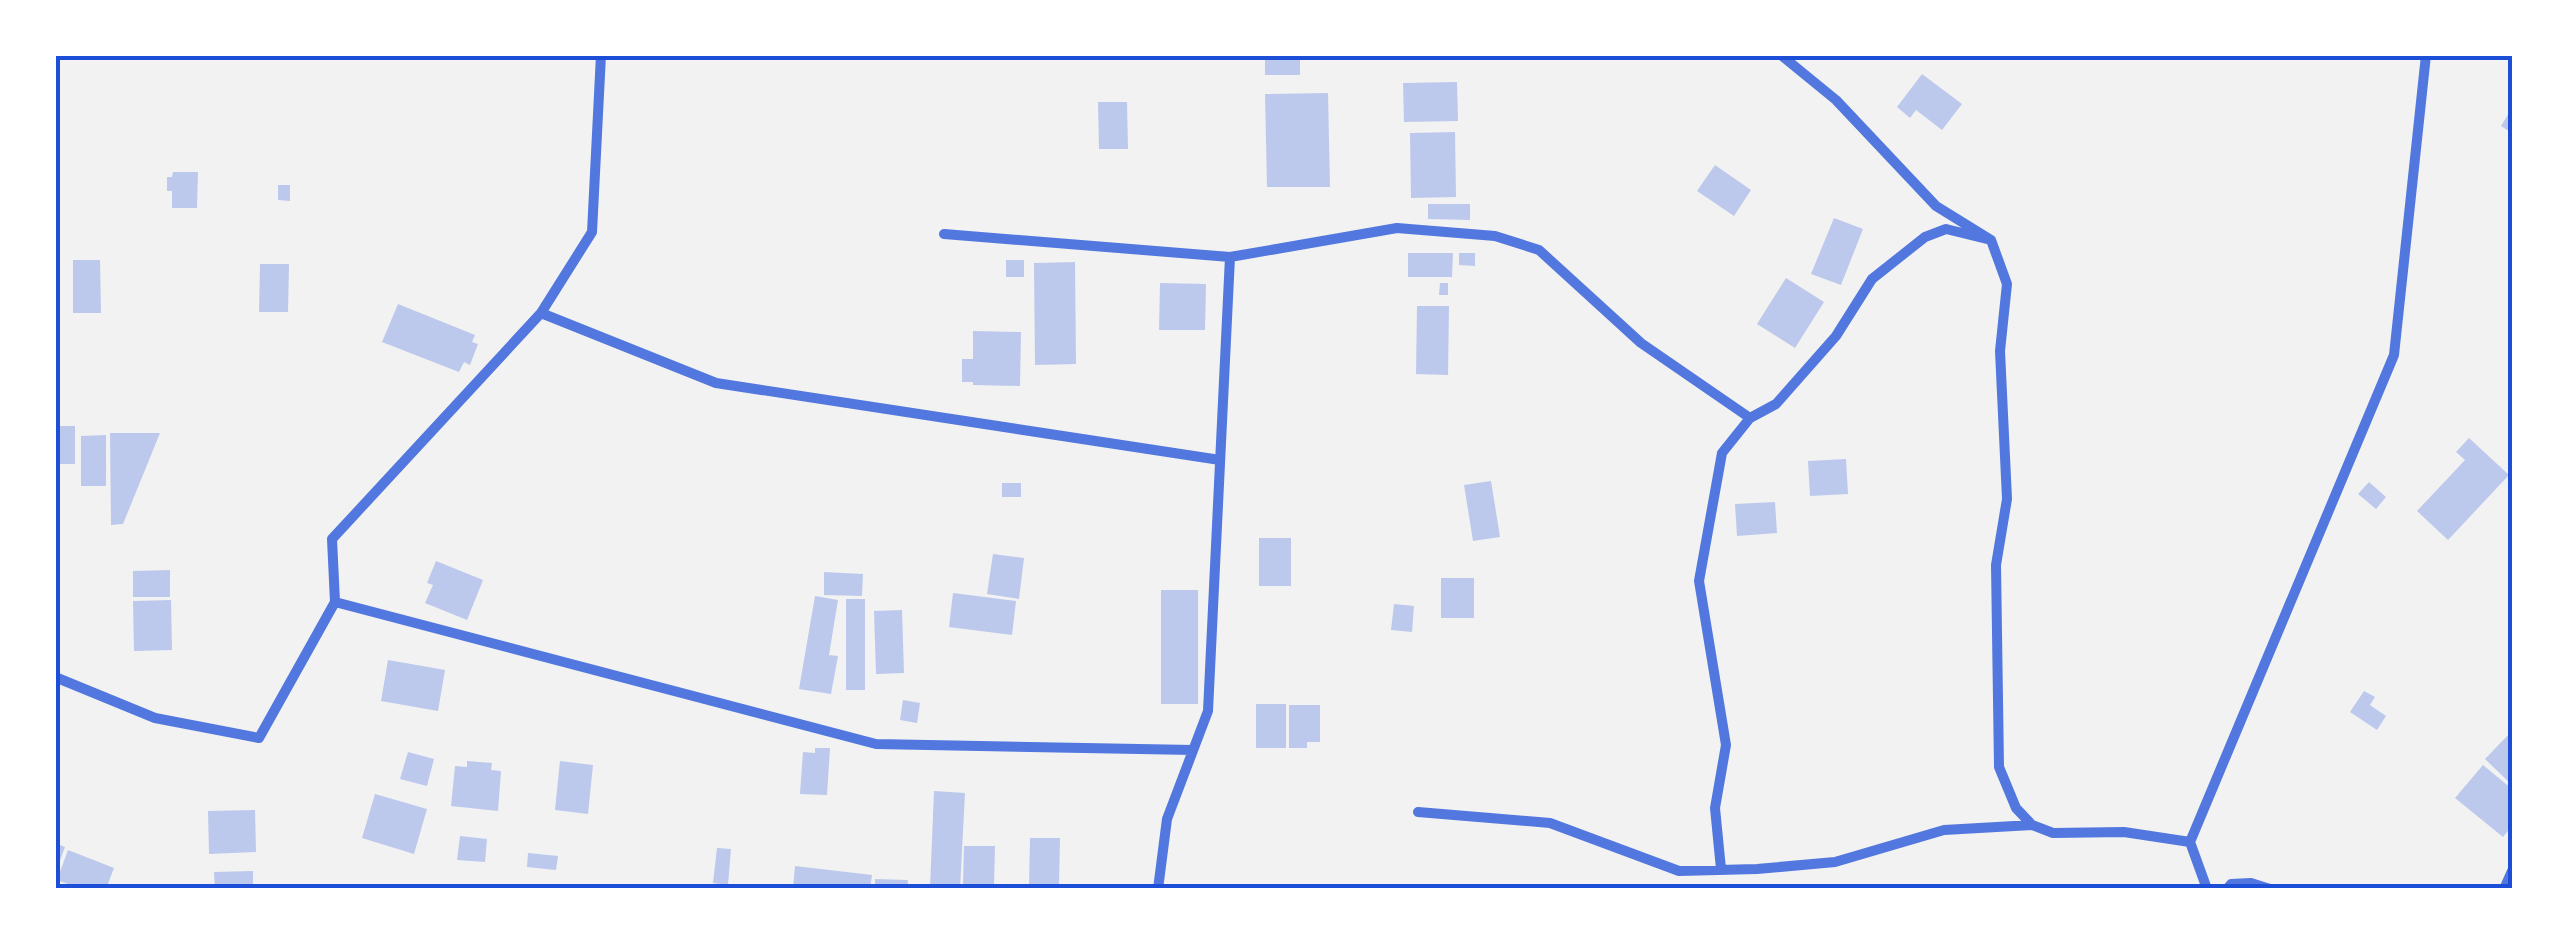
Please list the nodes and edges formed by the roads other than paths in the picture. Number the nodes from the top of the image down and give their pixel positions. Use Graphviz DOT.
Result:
graph roads {
  1 [pos="601,55"];
  2 [pos="1781,55"];
  3 [pos="2426,55"];
  4 [pos="944,234"];
  5 [pos="1990,240"];
  6 [pos="1230,256"];
  7 [pos="541,313"];
  8 [pos="1750,418"];
  9 [pos="1220,460"];
  10 [pos="334,602"];
  11 [pos="55,678"];
  12 [pos="1193,750"];
  13 [pos="1418,812"];
  14 [pos="2032,825"];
  15 [pos="2190,842"];
  16 [pos="1721,869"];
  17 [pos="2512,871"];
  18 [pos="1158,889"];
  19 [pos="2208,889"];
  20 [pos="2227,889"];
  21 [pos="2270,889"];
  22 [pos="2504,889"];
  1 -- 7 [label="street"];
  2 -- 5 [label="street"];
  3 -- 15 [label="street"];
  4 -- 6 [label="street"];
  5 -- 8 [label="street"];
  5 -- 14 [label="street"];
  6 -- 8 [label="street"];
  6 -- 9 [label="street"];
  7 -- 9 [label="street"];
  7 -- 10 [label="street"];
  8 -- 16 [label="street"];
  9 -- 12 [label="street"];
  10 -- 11 [label="street"];
  10 -- 12 [label="street"];
  12 -- 18 [label="street"];
  13 -- 16 [label="street"];
  14 -- 15 [label="street"];
  14 -- 16 [label="street"];
  15 -- 19 [label="street"];
  17 -- 22 [label="street"];
  20 -- 21 [label="street"];
}
